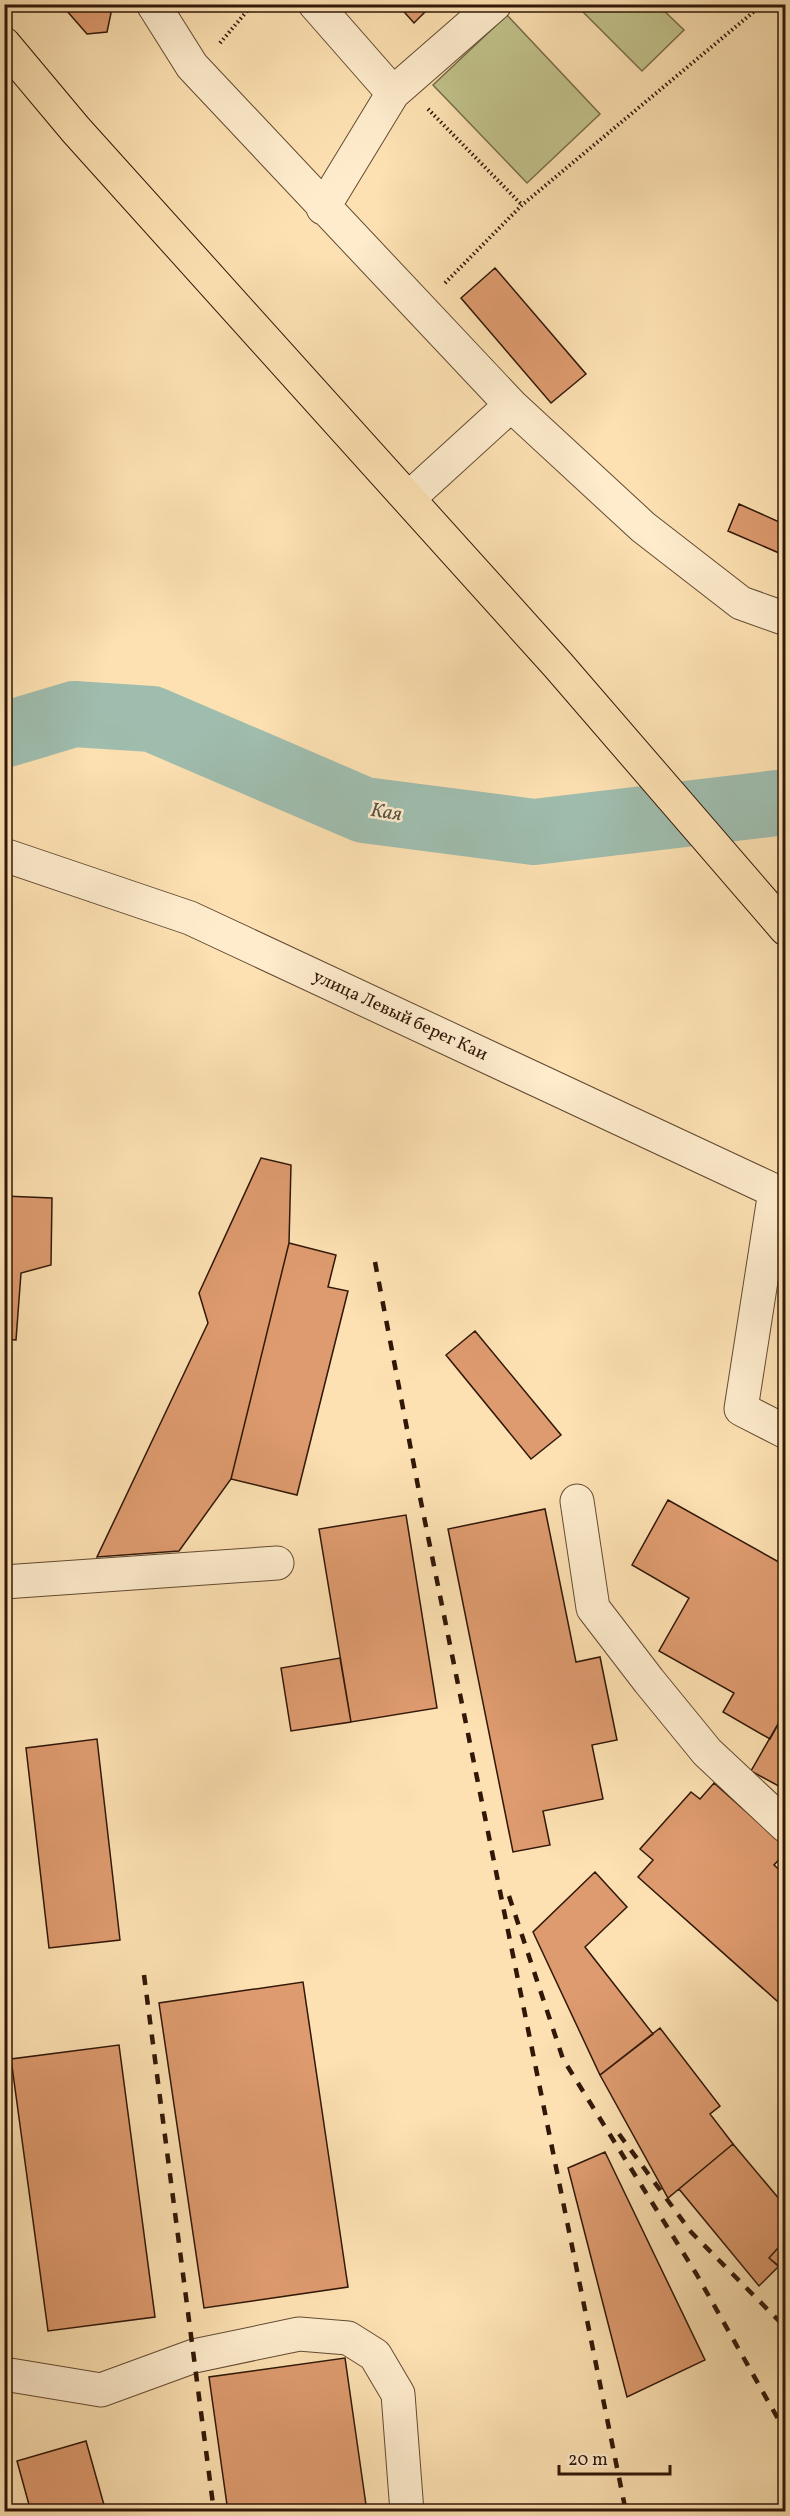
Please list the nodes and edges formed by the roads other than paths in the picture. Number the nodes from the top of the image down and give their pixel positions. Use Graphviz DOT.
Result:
graph roads {
  1 [pos="153,4"];
  2 [pos="315,4"];
  3 [pos="495,4"];
  4 [pos="4,44"];
  5 [pos="398,89"];
  6 [pos="323,208"];
  7 [pos="511,405"];
  8 [pos="409,498"];
  9 [pos="786,619"];
  10 [pos="4,855"];
  11 [pos="786,929"];
  12 [pos="780,1195"];
  13 [pos="786,1432"];
  14 [pos="577,1501"];
  15 [pos="277,1563"];
  16 [pos="4,1582"];
  17 [pos="786,1826"];
  18 [pos="4,2374"];
  19 [pos="407,2511"];
  1 -- 6 [label="street"];
  2 -- 5 [label="street"];
  3 -- 5 [label="street"];
  4 -- 8 [label="main road"];
  5 -- 6 [label="street"];
  6 -- 7 [label="street"];
  7 -- 8 [label="street"];
  7 -- 9 [label="street"];
  8 -- 11 [label="main road"];
  10 -- 12 [label="street, улица Левый берег Каи"];
  12 -- 13 [label="street"];
  14 -- 17 [label="street"];
  15 -- 16 [label="street"];
  18 -- 19 [label="street"];
}
